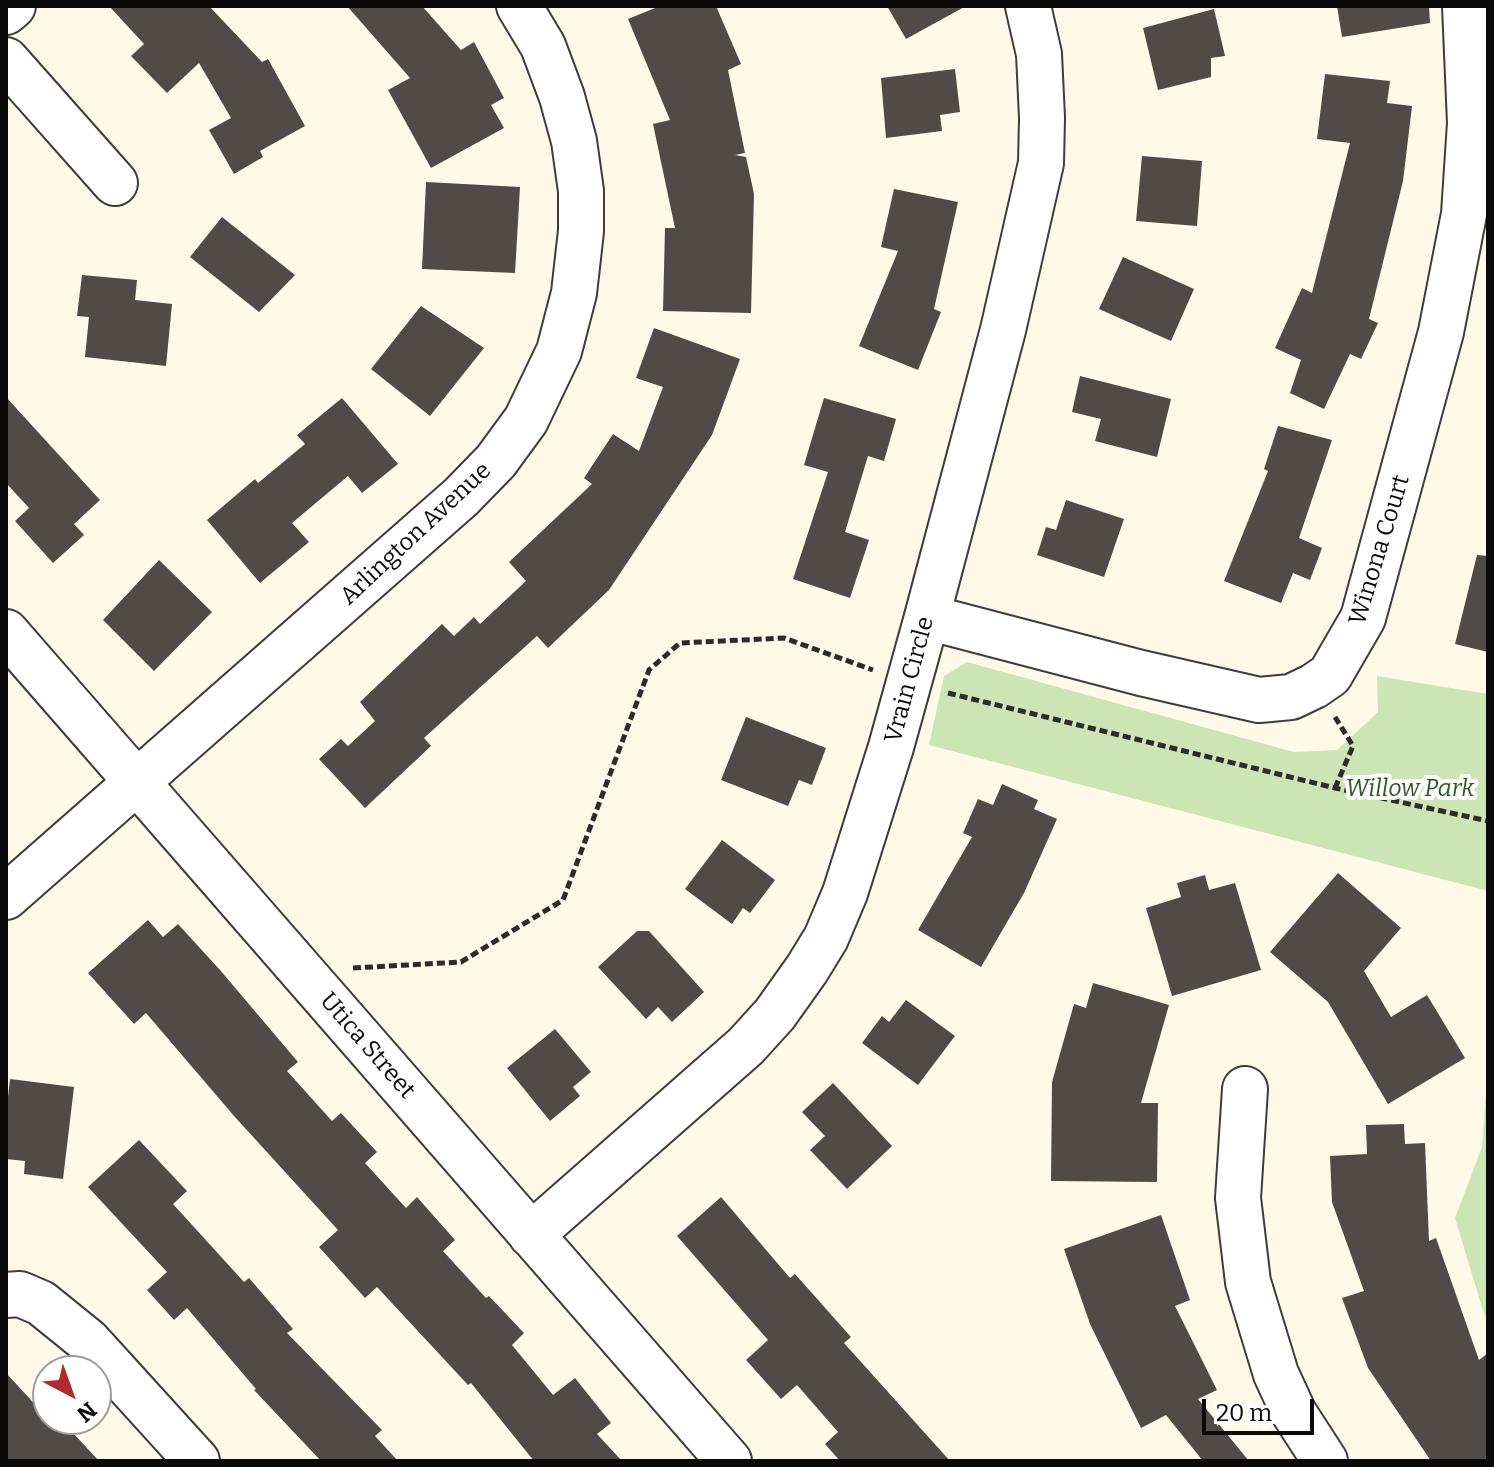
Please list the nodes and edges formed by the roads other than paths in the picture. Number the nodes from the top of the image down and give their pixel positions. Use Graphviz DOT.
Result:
graph roads {
  1 [pos="13,6"];
  2 [pos="519,6"];
  3 [pos="1028,6"];
  4 [pos="1465,6"];
  5 [pos="6,12"];
  6 [pos="6,60"];
  7 [pos="115,183"];
  8 [pos="927,617"];
  9 [pos="6,632"];
  10 [pos="137,782"];
  11 [pos="6,897"];
  12 [pos="1245,1089"];
  13 [pos="531,1235"];
  14 [pos="6,1295"];
  15 [pos="197,1461"];
  16 [pos="729,1461"];
  17 [pos="1325,1461"];
  1 -- 5 [label="street"];
  2 -- 10 [label="street, Arlington Avenue"];
  3 -- 8 [label="street, Vrain Circle"];
  4 -- 8 [label="street, Winona Court"];
  6 -- 7 [label="street"];
  8 -- 13 [label="street, Vrain Circle"];
  9 -- 10 [label="street, Utica Street"];
  10 -- 11 [label="street, Arlington Avenue"];
  10 -- 13 [label="street, Utica Street"];
  12 -- 17 [label="street"];
  13 -- 16 [label="street, Utica Street"];
  14 -- 15 [label="street"];
}
